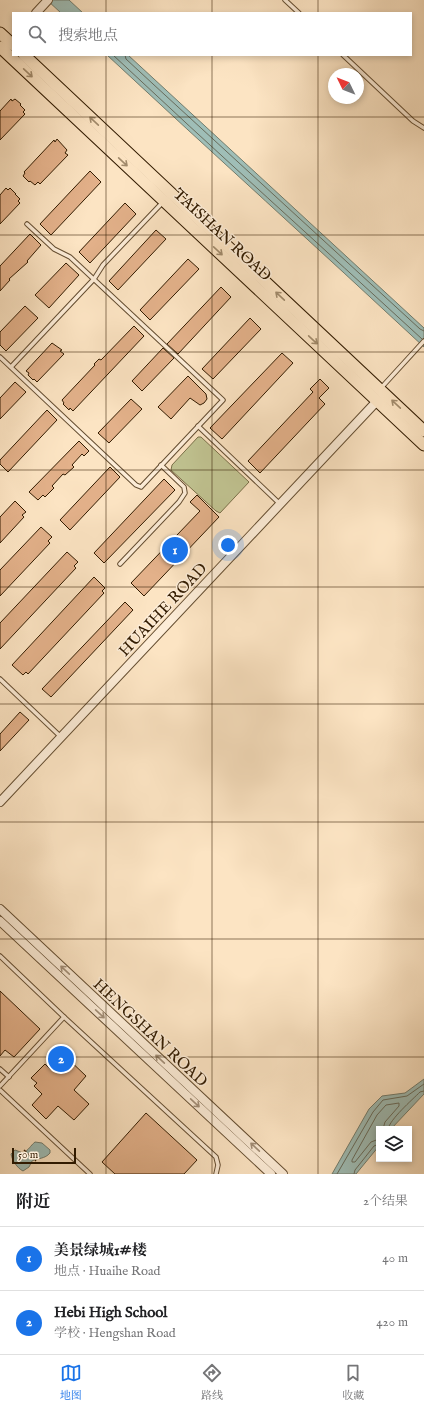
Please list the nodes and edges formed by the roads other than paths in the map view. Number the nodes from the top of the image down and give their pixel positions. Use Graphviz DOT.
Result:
graph roads {
  1 [pos="48,0"];
  2 [pos="285,0"];
  3 [pos="37,12"];
  4 [pos="298,12"];
  5 [pos="0,33"];
  6 [pos="7,44"];
  7 [pos="19,56"];
  8 [pos="25,56"];
  9 [pos="344,56"];
  10 [pos="424,128"];
  11 [pos="164,201"];
  12 [pos="26,224"];
  13 [pos="94,279"];
  14 [pos="424,341"];
  15 [pos="0,357"];
  16 [pos="11,367"];
  17 [pos="380,389"];
  18 [pos="377,401"];
  19 [pos="198,426"];
  20 [pos="424,431"];
  21 [pos="424,445"];
  22 [pos="161,465"];
  23 [pos="280,504"];
  24 [pos="120,564"];
  25 [pos="0,679"];
  26 [pos="61,737"];
  27 [pos="0,802"];
  28 [pos="0,910"];
  29 [pos="0,921"];
  30 [pos="0,956"];
  31 [pos="64,1017"];
  32 [pos="0,1069"];
  33 [pos="9,1077"];
  34 [pos="0,1086"];
  35 [pos="0,1090"];
  36 [pos="90,1174"];
  37 [pos="216,1174"];
  38 [pos="271,1174"];
  39 [pos="283,1174"];
  1 -- 3 [label="street"];
  2 -- 4 [label="lane"];
  5 -- 6 [label="main road, TAISHAN ROAD"];
  7 -- 11 [label="main road, TAISHAN ROAD, one-way"];
  17 -- 8 [label="main road, TAISHAN ROAD, one-way"];
  9 -- 10 [label="lane"];
  11 -- 13 [label="lane"];
  11 -- 18 [label="main road, TAISHAN ROAD, one-way"];
  12 -- 13 [label="lane"];
  13 -- 16 [label="lane"];
  13 -- 19 [label="lane"];
  14 -- 17 [label="lane"];
  15 -- 16 [label="lane"];
  16 -- 22 [label="lane"];
  20 -- 17 [label="main road, TAISHAN ROAD, one-way"];
  18 -- 21 [label="main road, TAISHAN ROAD"];
  18 -- 23 [label="street, HUAIHE ROAD"];
  19 -- 22 [label="lane"];
  19 -- 23 [label="lane"];
  22 -- 24 [label="lane"];
  23 -- 26 [label="street, HUAIHE ROAD"];
  25 -- 26 [label="lane"];
  26 -- 27 [label="street, HUAIHE ROAD"];
  39 -- 28 [label="street, HENGSHAN ROAD, one-way"];
  29 -- 38 [label="street, HENGSHAN ROAD, one-way"];
  30 -- 31 [label="lane"];
  31 -- 33 [label="lane"];
  31 -- 37 [label="lane"];
  32 -- 33 [label="lane"];
  33 -- 34 [label="lane"];
  35 -- 36 [label="lane"];
}
